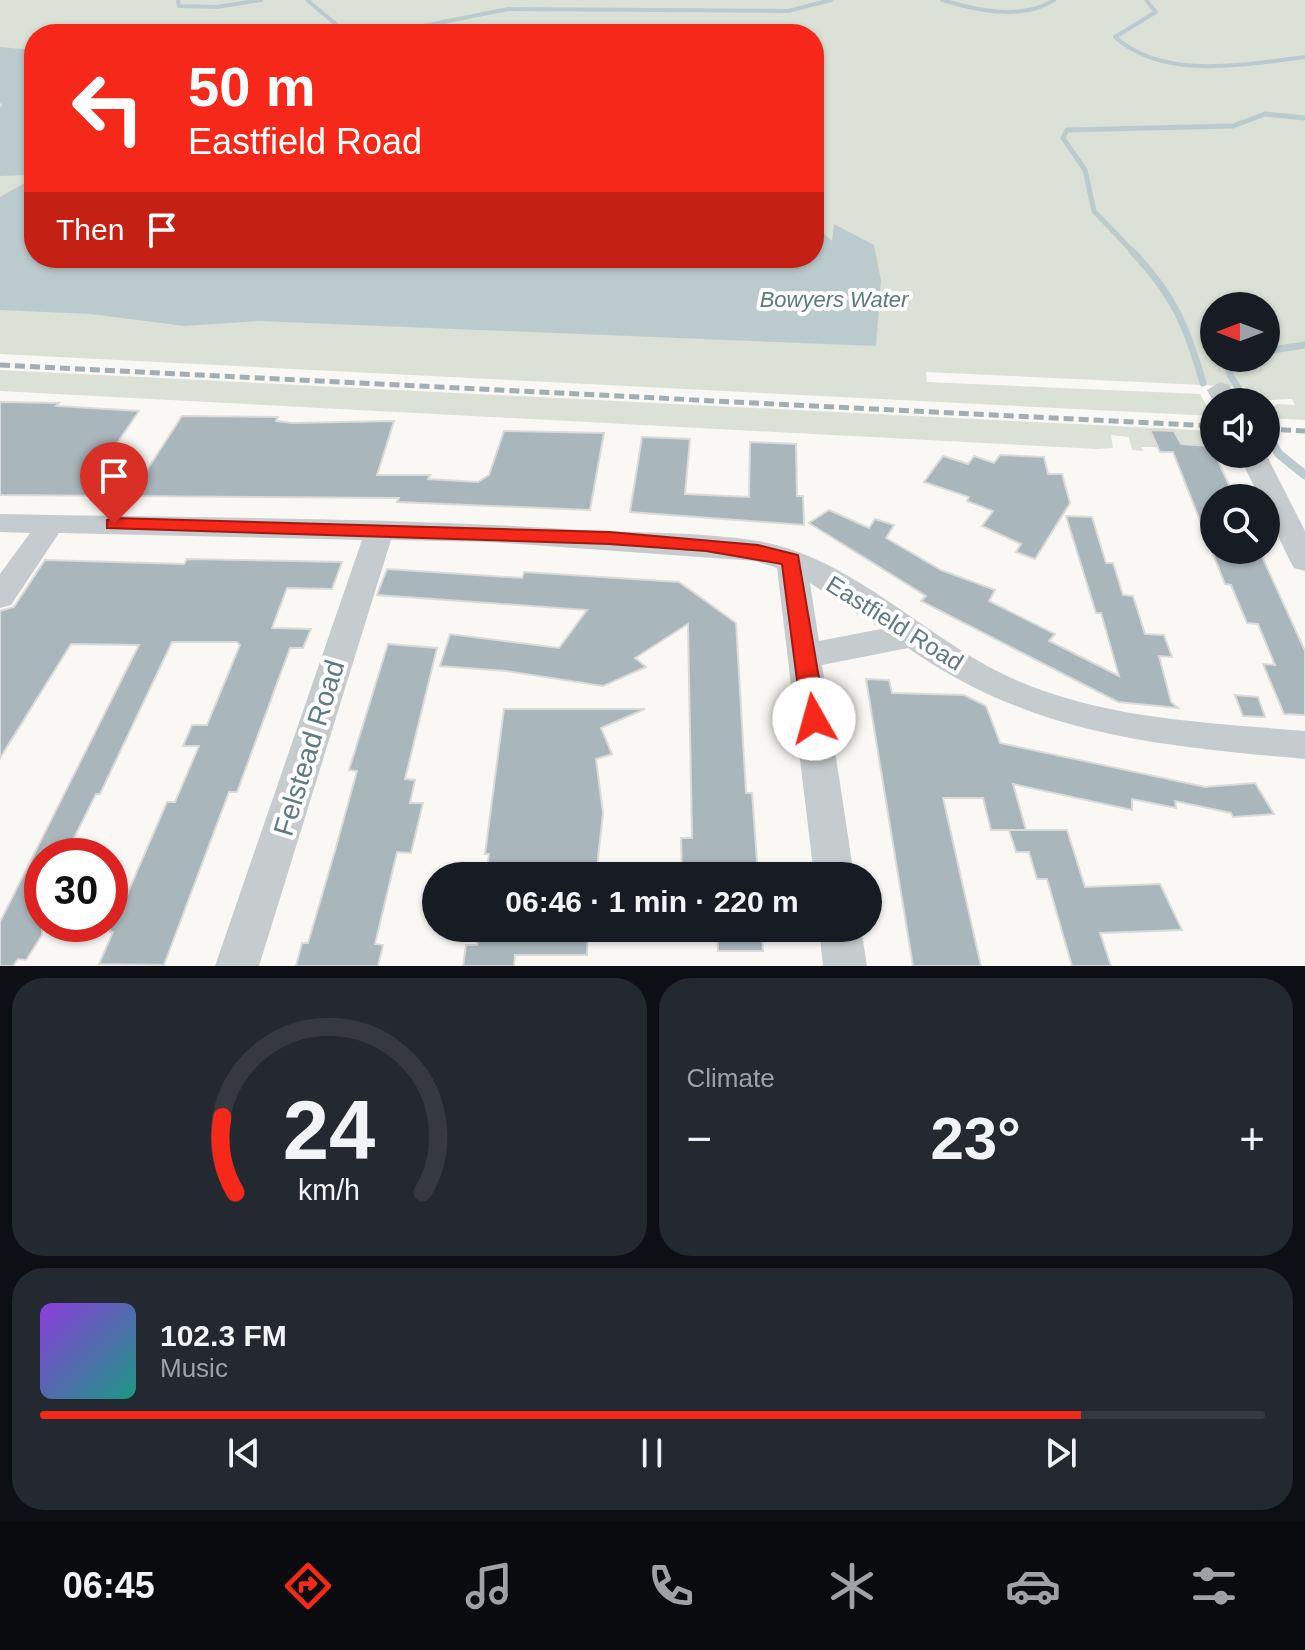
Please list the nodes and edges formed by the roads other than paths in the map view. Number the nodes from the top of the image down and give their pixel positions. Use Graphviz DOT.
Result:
graph roads {
  1 [pos="1259,468"];
  2 [pos="0,523"];
  3 [pos="51,524"];
  4 [pos="380,529"];
  5 [pos="791,560"];
  6 [pos="1305,561"];
  7 [pos="0,597"];
  8 [pos="913,635"];
  9 [pos="806,656"];
  10 [pos="1305,745"];
  11 [pos="832,862"];
  12 [pos="842,942"];
  13 [pos="237,966"];
  14 [pos="845,966"];
  1 -- 6 [label="street"];
  2 -- 3 [label="street, Eastfield Road"];
  3 -- 4 [label="street, Eastfield Road"];
  3 -- 7 [label="street"];
  4 -- 5 [label="street, Eastfield Road"];
  4 -- 13 [label="street, Felstead Road"];
  5 -- 8 [label="street, Eastfield Road"];
  5 -- 9 [label="street"];
  8 -- 9 [label="street"];
  8 -- 10 [label="street, Eastfield Road"];
  9 -- 11 [label="street"];
  12 -- 14 [label="street"];
}
